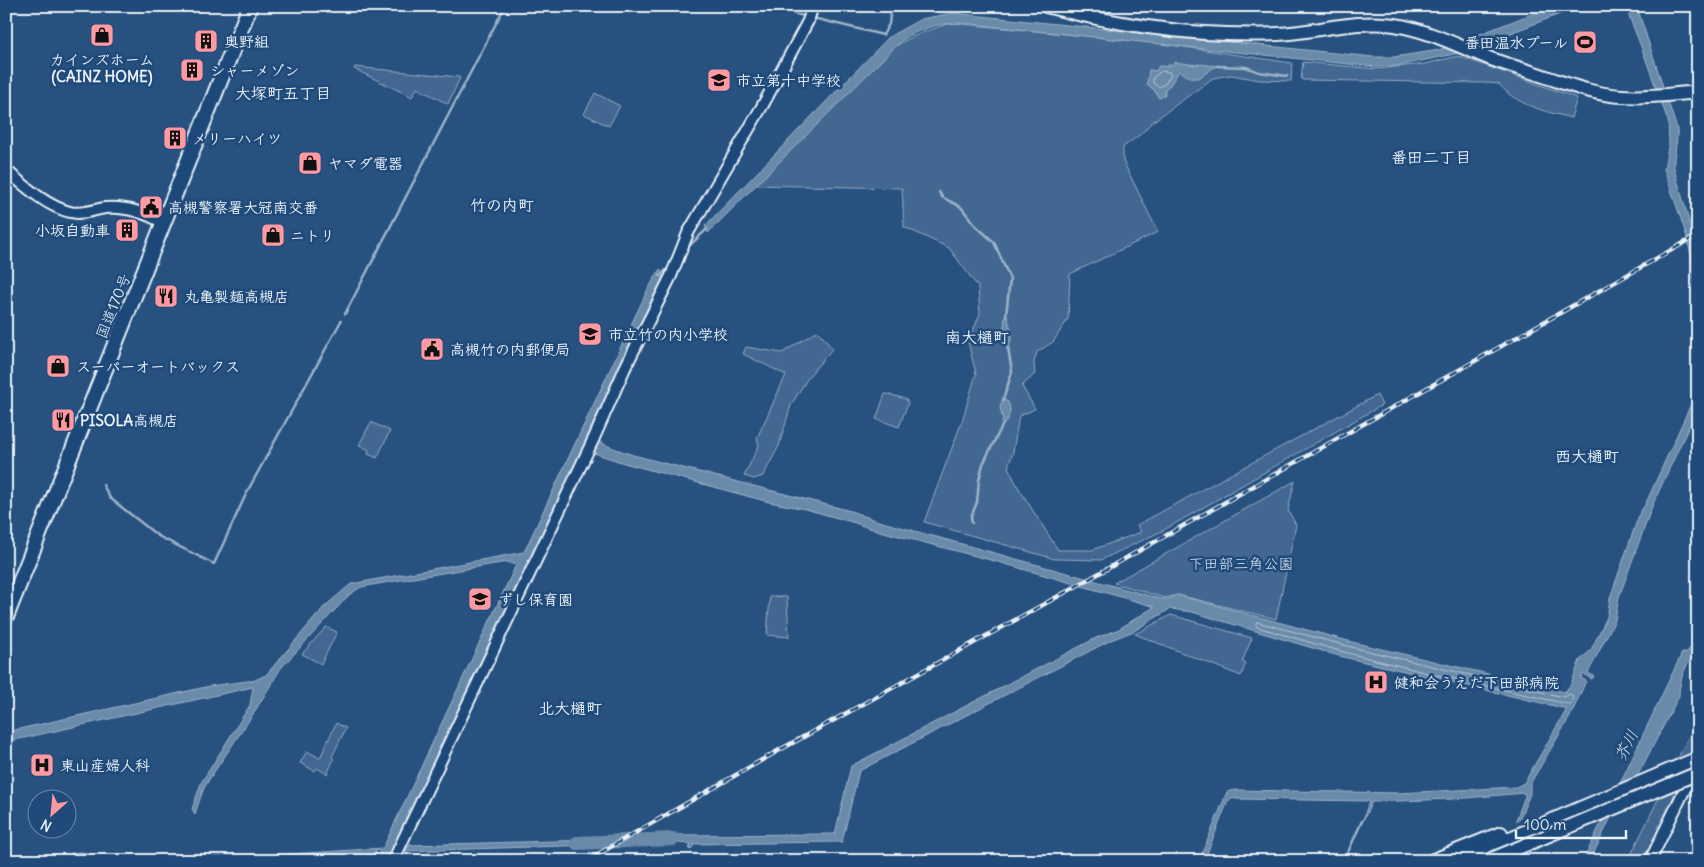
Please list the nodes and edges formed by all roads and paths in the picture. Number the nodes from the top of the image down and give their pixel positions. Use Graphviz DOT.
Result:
graph roads {
  1 [pos="250,6"];
  2 [pos="813,6"];
  3 [pos="1046,6"];
  4 [pos="1698,92"];
  5 [pos="6,170"];
  6 [pos="164,223"];
  7 [pos="6,617"];
  8 [pos="1698,760"];
  9 [pos="1698,773"];
  10 [pos="1567,820"];
  11 [pos="397,852"];
  12 [pos="1431,861"];
  13 [pos="1456,861"];
  14 [pos="1487,861"];
  15 [pos="1500,861"];
  16 [pos="1650,861"];
  1 -- 6 [label="highway, 国道170号"];
  2 -- 11 [label="street"];
  3 -- 4 [label="main road"];
  5 -- 6 [label="street"];
  6 -- 7 [label="highway, 国道170号"];
  8 -- 10 [label="main road"];
  8 -- 16 [label="street"];
  9 -- 10 [label="main road, bridge"];
  10 -- 12 [label="main road"];
  10 -- 13 [label="main road"];
  10 -- 14 [label="main road, bridge"];
  10 -- 15 [label="main road, bridge"];
}
